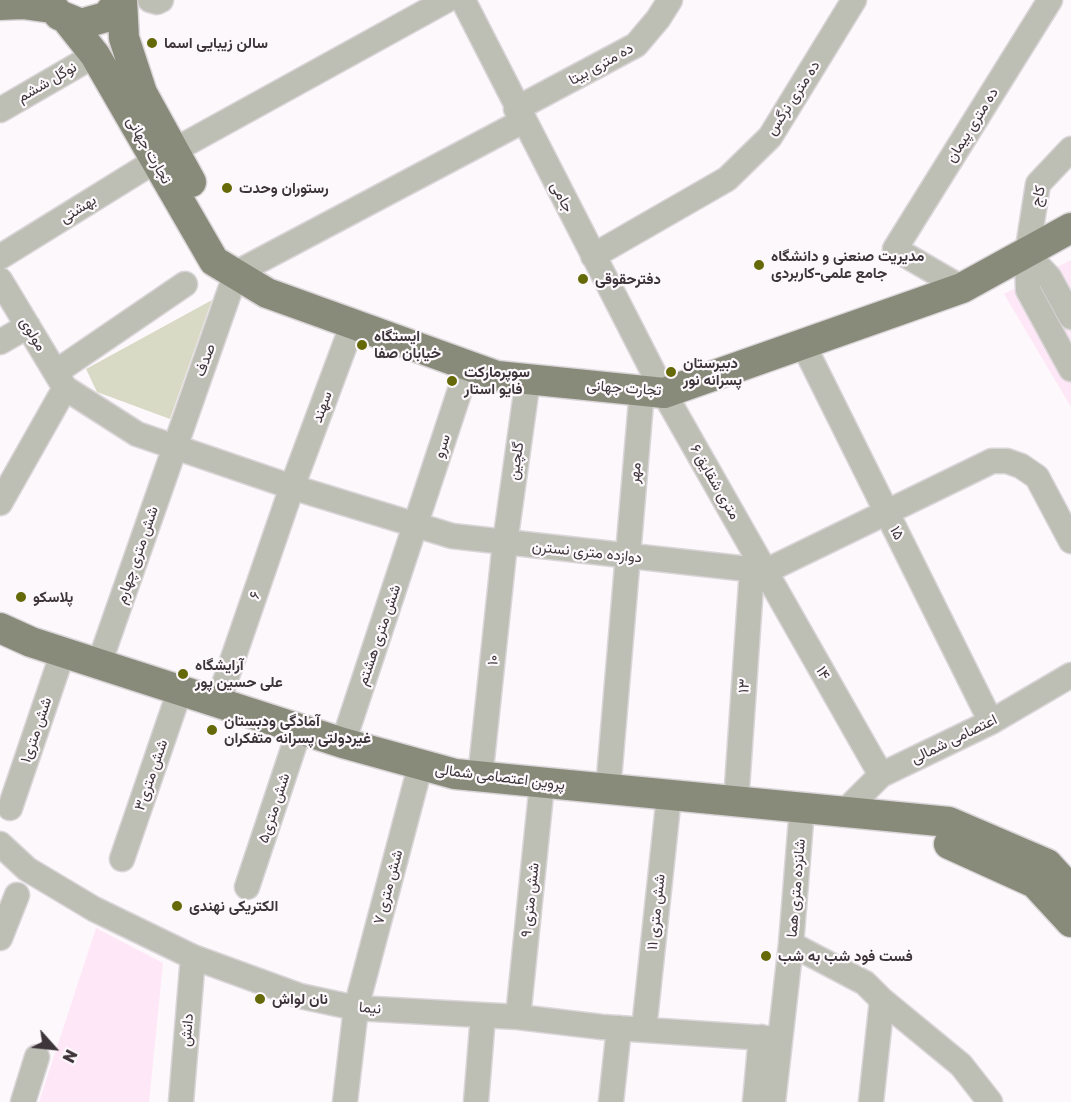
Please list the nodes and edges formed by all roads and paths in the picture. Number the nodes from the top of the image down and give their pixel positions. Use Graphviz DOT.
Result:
graph roads {
  1 [pos="121,0"];
  2 [pos="150,0"];
  3 [pos="161,0"];
  4 [pos="447,0"];
  5 [pos="463,0"];
  6 [pos="670,0"];
  7 [pos="854,0"];
  8 [pos="1050,0"];
  9 [pos="0,5"];
  10 [pos="55,9"];
  11 [pos="95,55"];
  12 [pos="132,98"];
  13 [pos="0,110"];
  14 [pos="520,115"];
  15 [pos="1071,149"];
  16 [pos="164,156"];
  17 [pos="1071,228"];
  18 [pos="1028,254"];
  19 [pos="593,256"];
  20 [pos="0,257"];
  21 [pos="236,273"];
  22 [pos="0,280"];
  23 [pos="185,284"];
  24 [pos="962,288"];
  25 [pos="1071,317"];
  26 [pos="28,326"];
  27 [pos="352,326"];
  28 [pos="0,342"];
  29 [pos="803,344"];
  30 [pos="468,366"];
  31 [pos="1071,369"];
  32 [pos="528,379"];
  33 [pos="61,380"];
  34 [pos="653,391"];
  35 [pos="174,446"];
  36 [pos="292,487"];
  37 [pos="0,503"];
  38 [pos="887,512"];
  39 [pos="416,527"];
  40 [pos="1071,541"];
  41 [pos="505,543"];
  42 [pos="628,556"];
  43 [pos="759,570"];
  44 [pos="0,628"];
  45 [pos="63,652"];
  46 [pos="99,664"];
  47 [pos="1071,675"];
  48 [pos="180,690"];
  49 [pos="218,702"];
  50 [pos="991,722"];
  51 [pos="300,728"];
  52 [pos="343,742"];
  53 [pos="420,767"];
  54 [pos="881,776"];
  55 [pos="480,778"];
  56 [pos="542,784"];
  57 [pos="608,790"];
  58 [pos="669,796"];
  59 [pos="736,802"];
  60 [pos="10,808"];
  61 [pos="802,808"];
  62 [pos="844,812"];
  63 [pos="913,818"];
  64 [pos="0,844"];
  65 [pos="122,860"];
  66 [pos="247,887"];
  67 [pos="1071,890"];
  68 [pos="17,894"];
  69 [pos="1071,922"];
  70 [pos="0,938"];
  71 [pos="791,944"];
  72 [pos="193,957"];
  73 [pos="882,1000"];
  74 [pos="356,1008"];
  75 [pos="483,1016"];
  76 [pos="518,1017"];
  77 [pos="619,1028"];
  78 [pos="644,1029"];
  79 [pos="770,1038"];
  80 [pos="37,1057"];
  81 [pos="23,1102"];
  82 [pos="181,1102"];
  83 [pos="345,1102"];
  84 [pos="476,1102"];
  85 [pos="611,1102"];
  86 [pos="755,1102"];
  87 [pos="773,1102"];
  88 [pos="871,1102"];
  89 [pos="990,1102"];
  1 -- 10 [label="main road"];
  1 -- 12 [label="main road, تجارت جهانی"];
  2 -- 3 [label="street"];
  4 -- 16 [label="street, بهشتی"];
  5 -- 14 [label="street, جامی"];
  6 -- 14 [label="street, ده متری بیتا"];
  7 -- 19 [label="street, ده متری نرگس"];
  8 -- 24 [label="street, ده متری پیمان"];
  9 -- 10 [label="main road"];
  10 -- 11 [label="main road, تجارت جهانی"];
  11 -- 12 [label="main road, تجارت جهانی"];
  11 -- 13 [label="street, نوگل ششم"];
  12 -- 16 [label="main road, تجارت جهانی"];
  14 -- 19 [label="street, جامی"];
  14 -- 21 [label="street, ده متری بیتا"];
  15 -- 18 [label="street, کاج"];
  16 -- 20 [label="street, بهشتی"];
  16 -- 21 [label="main road, تجارت جهانی"];
  17 -- 18 [label="main road, تجارت جهانی"];
  18 -- 24 [label="main road, تجارت جهانی"];
  18 -- 25 [label="street"];
  18 -- 31 [label="street, کاج"];
  19 -- 34 [label="street, جامی"];
  21 -- 27 [label="main road, تجارت جهانی"];
  21 -- 35 [label="street, صدف"];
  22 -- 26 [label="street, مولوی"];
  23 -- 33 [label="street"];
  24 -- 29 [label="main road, تجارت جهانی"];
  26 -- 28 [label="street"];
  26 -- 33 [label="street, مولوی"];
  27 -- 30 [label="main road, تجارت جهانی"];
  27 -- 36 [label="street, سهند"];
  29 -- 34 [label="main road, تجارت جهانی"];
  29 -- 38 [label="street, ۱۵"];
  30 -- 32 [label="main road, تجارت جهانی"];
  30 -- 39 [label="street, سرو"];
  32 -- 34 [label="main road, تجارت جهانی"];
  32 -- 41 [label="street, گلچین"];
  33 -- 35 [label="street, دوازده متری نسترن"];
  33 -- 37 [label="street"];
  34 -- 42 [label="street, مهر"];
  34 -- 43 [label="street, ۶ متری شقایق"];
  35 -- 36 [label="street, دوازده متری نسترن"];
  35 -- 46 [label="street, شش متری چهارم"];
  36 -- 39 [label="street, دوازده متری نسترن"];
  36 -- 49 [label="street, ۶"];
  38 -- 40 [label="street"];
  38 -- 43 [label="street"];
  38 -- 50 [label="street, ۱۵"];
  39 -- 41 [label="street, دوازده متری نسترن"];
  39 -- 52 [label="street, شش متری هشتم"];
  41 -- 42 [label="street, دوازده متری نسترن"];
  41 -- 55 [label="street, ۱۰"];
  42 -- 43 [label="street, دوازده متری نسترن"];
  42 -- 57 [label="street, مهر"];
  43 -- 54 [label="street, ۱۴"];
  43 -- 59 [label="street, ۱۳"];
  44 -- 45 [label="main road, پروین اعتصامی شمالی"];
  45 -- 46 [label="main road, پروین اعتصامی شمالی"];
  45 -- 60 [label="street, شش متری۱"];
  46 -- 48 [label="main road, پروین اعتصامی شمالی"];
  47 -- 50 [label="street, اعتصامی شمالی"];
  48 -- 49 [label="main road, پروین اعتصامی شمالی"];
  48 -- 65 [label="street, شش متری۳"];
  49 -- 51 [label="main road, پروین اعتصامی شمالی"];
  50 -- 54 [label="street, اعتصامی شمالی"];
  51 -- 52 [label="main road, پروین اعتصامی شمالی"];
  51 -- 66 [label="street, ۵شش متری"];
  52 -- 53 [label="main road, پروین اعتصامی شمالی"];
  53 -- 55 [label="main road, پروین اعتصامی شمالی"];
  53 -- 74 [label="street, ۷ شش متری"];
  54 -- 62 [label="street, اعتصامی شمالی"];
  55 -- 56 [label="main road, پروین اعتصامی شمالی"];
  56 -- 57 [label="main road, پروین اعتصامی شمالی"];
  56 -- 76 [label="street, ۹ شش متری"];
  57 -- 58 [label="main road, پروین اعتصامی شمالی"];
  58 -- 59 [label="main road, پروین اعتصامی شمالی"];
  58 -- 78 [label="street, ۱۱ شش متری"];
  59 -- 61 [label="main road, پروین اعتصامی شمالی"];
  61 -- 62 [label="main road, پروین اعتصامی شمالی"];
  61 -- 71 [label="street, شانزده متری هما"];
  62 -- 63 [label="main road, پروین اعتصامی شمالی"];
  63 -- 67 [label="main road, پروین اعتصامی شمالی"];
  63 -- 69 [label="main road"];
  64 -- 72 [label="street, نیما"];
  68 -- 70 [label="street"];
  71 -- 73 [label="street"];
  71 -- 79 [label="street, شانزده متری هما"];
  72 -- 74 [label="street, نیما"];
  72 -- 82 [label="street, دانش"];
  73 -- 88 [label="street"];
  73 -- 89 [label="street"];
  74 -- 75 [label="street, نیما"];
  74 -- 83 [label="street, ۷ شش متری"];
  75 -- 76 [label="street, نیما"];
  75 -- 84 [label="street"];
  76 -- 77 [label="street, نیما"];
  77 -- 78 [label="street, نیما"];
  77 -- 85 [label="street"];
  78 -- 79 [label="street, نیما"];
  79 -- 86 [label="street"];
  79 -- 87 [label="street"];
  80 -- 81 [label="street"];
}
